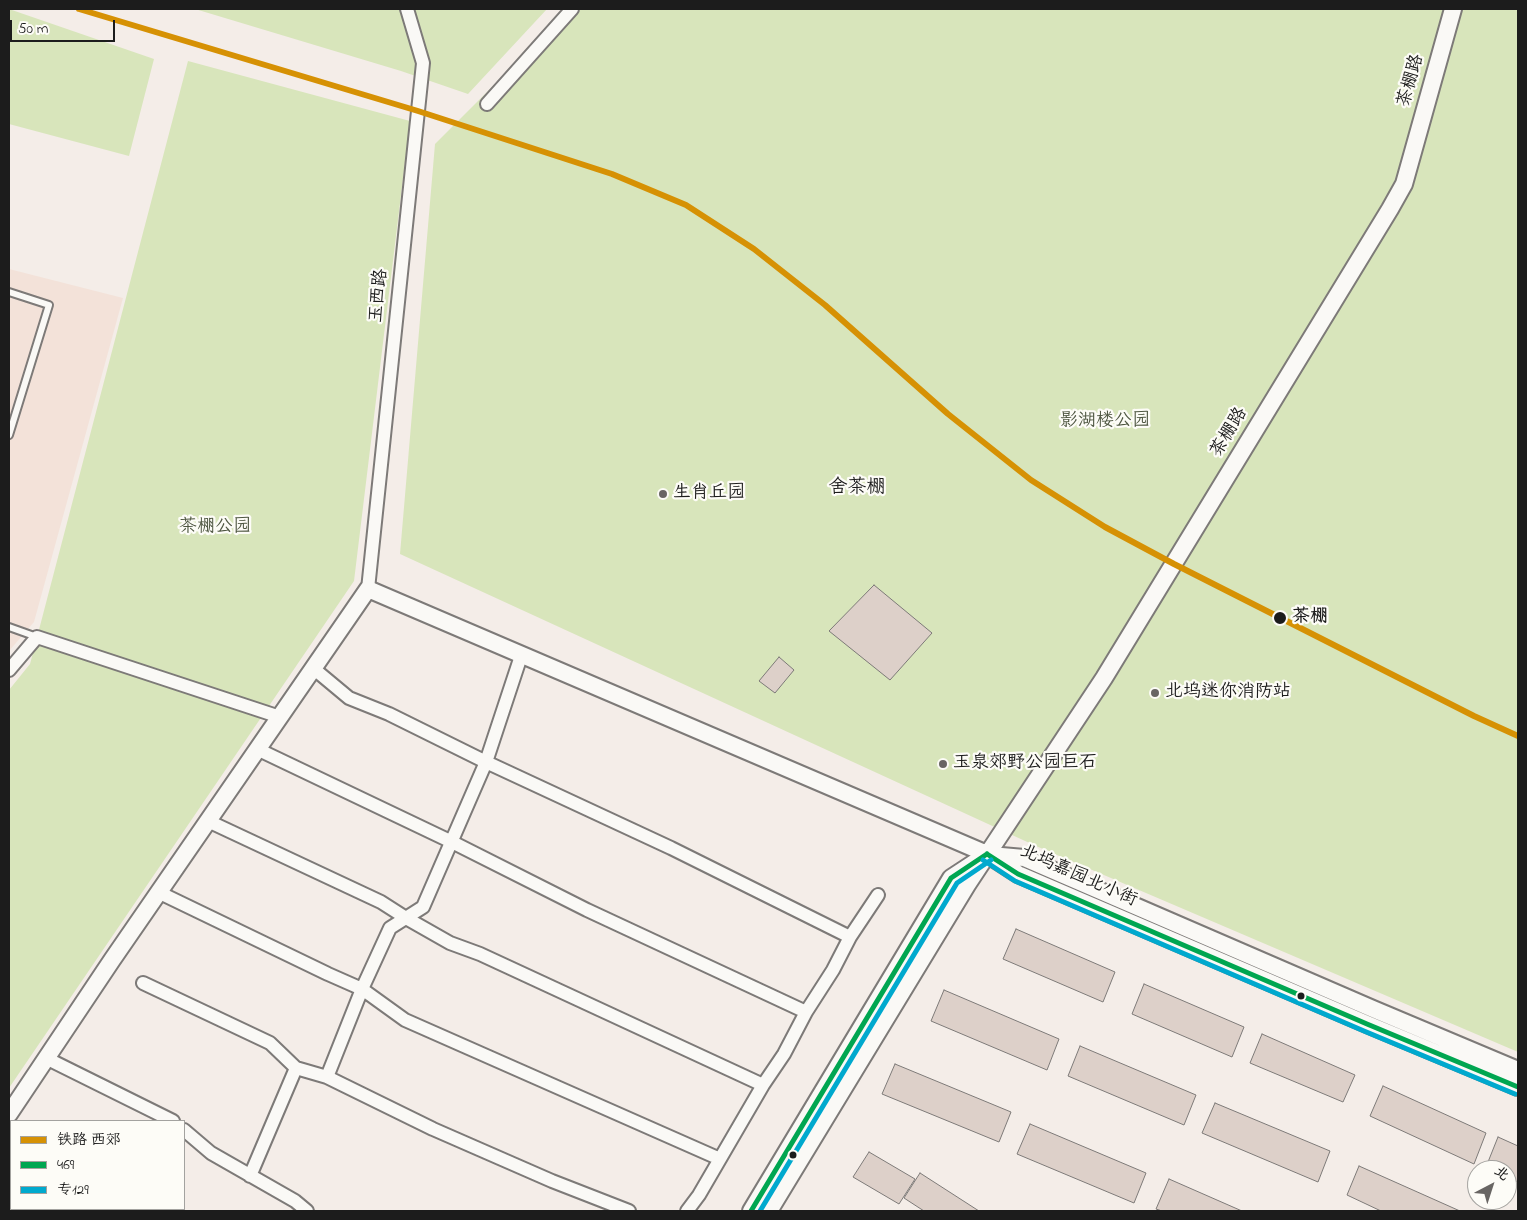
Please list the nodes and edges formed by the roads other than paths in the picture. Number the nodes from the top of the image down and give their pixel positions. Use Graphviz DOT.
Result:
graph roads {
  1 [pos="407,9"];
  2 [pos="572,9"];
  3 [pos="1453,9"];
  4 [pos="487,104"];
  5 [pos="9,292"];
  6 [pos="9,435"];
  7 [pos="368,589"];
  8 [pos="9,627"];
  9 [pos="37,637"];
  10 [pos="522,656"];
  11 [pos="313,668"];
  12 [pos="9,670"];
  13 [pos="280,717"];
  14 [pos="257,750"];
  15 [pos="486,762"];
  16 [pos="208,821"];
  17 [pos="452,842"];
  18 [pos="987,854"];
  19 [pos="158,892"];
  20 [pos="878,895"];
  21 [pos="406,918"];
  22 [pos="850,937"];
  23 [pos="143,983"];
  24 [pos="362,989"];
  25 [pos="806,1012"];
  26 [pos="46,1058"];
  27 [pos="296,1068"];
  28 [pos="1518,1070"];
  29 [pos="326,1077"];
  30 [pos="763,1086"];
  31 [pos="1518,1087"];
  32 [pos="9,1114"];
  33 [pos="171,1120"];
  34 [pos="185,1131"];
  35 [pos="720,1159"];
  36 [pos="250,1176"];
  37 [pos="307,1211"];
  38 [pos="628,1211"];
  39 [pos="687,1211"];
  40 [pos="751,1211"];
  41 [pos="769,1211"];
  1 -- 7 [label="street, 玉西路"];
  2 -- 4 [label="street"];
  3 -- 18 [label="street, 茶棚路"];
  5 -- 6 [label="lane"];
  7 -- 10 [label="street"];
  7 -- 11 [label="street"];
  8 -- 9 [label="lane"];
  9 -- 12 [label="street"];
  9 -- 13 [label="street"];
  10 -- 15 [label="street"];
  10 -- 18 [label="street"];
  11 -- 13 [label="street"];
  11 -- 15 [label="street"];
  13 -- 14 [label="street"];
  14 -- 16 [label="street"];
  14 -- 17 [label="street"];
  15 -- 17 [label="street"];
  15 -- 22 [label="street"];
  16 -- 19 [label="street"];
  16 -- 21 [label="street"];
  17 -- 21 [label="street"];
  17 -- 25 [label="street"];
  18 -- 28 [label="street, 北坞嘉园北小街"];
  18 -- 31 [label="street, 北坞嘉园北小街"];
  18 -- 40 [label="street, 茶棚路"];
  18 -- 41 [label="street, 茶棚路"];
  19 -- 24 [label="street"];
  19 -- 26 [label="street"];
  20 -- 22 [label="street"];
  21 -- 24 [label="street"];
  21 -- 30 [label="street"];
  22 -- 25 [label="street"];
  23 -- 27 [label="street"];
  24 -- 29 [label="street"];
  24 -- 35 [label="street"];
  25 -- 30 [label="street"];
  26 -- 32 [label="street"];
  26 -- 33 [label="street"];
  27 -- 29 [label="street"];
  27 -- 36 [label="street"];
  29 -- 38 [label="street"];
  30 -- 35 [label="street"];
  34 -- 36 [label="street"];
  35 -- 39 [label="street"];
  36 -- 37 [label="street"];
}
